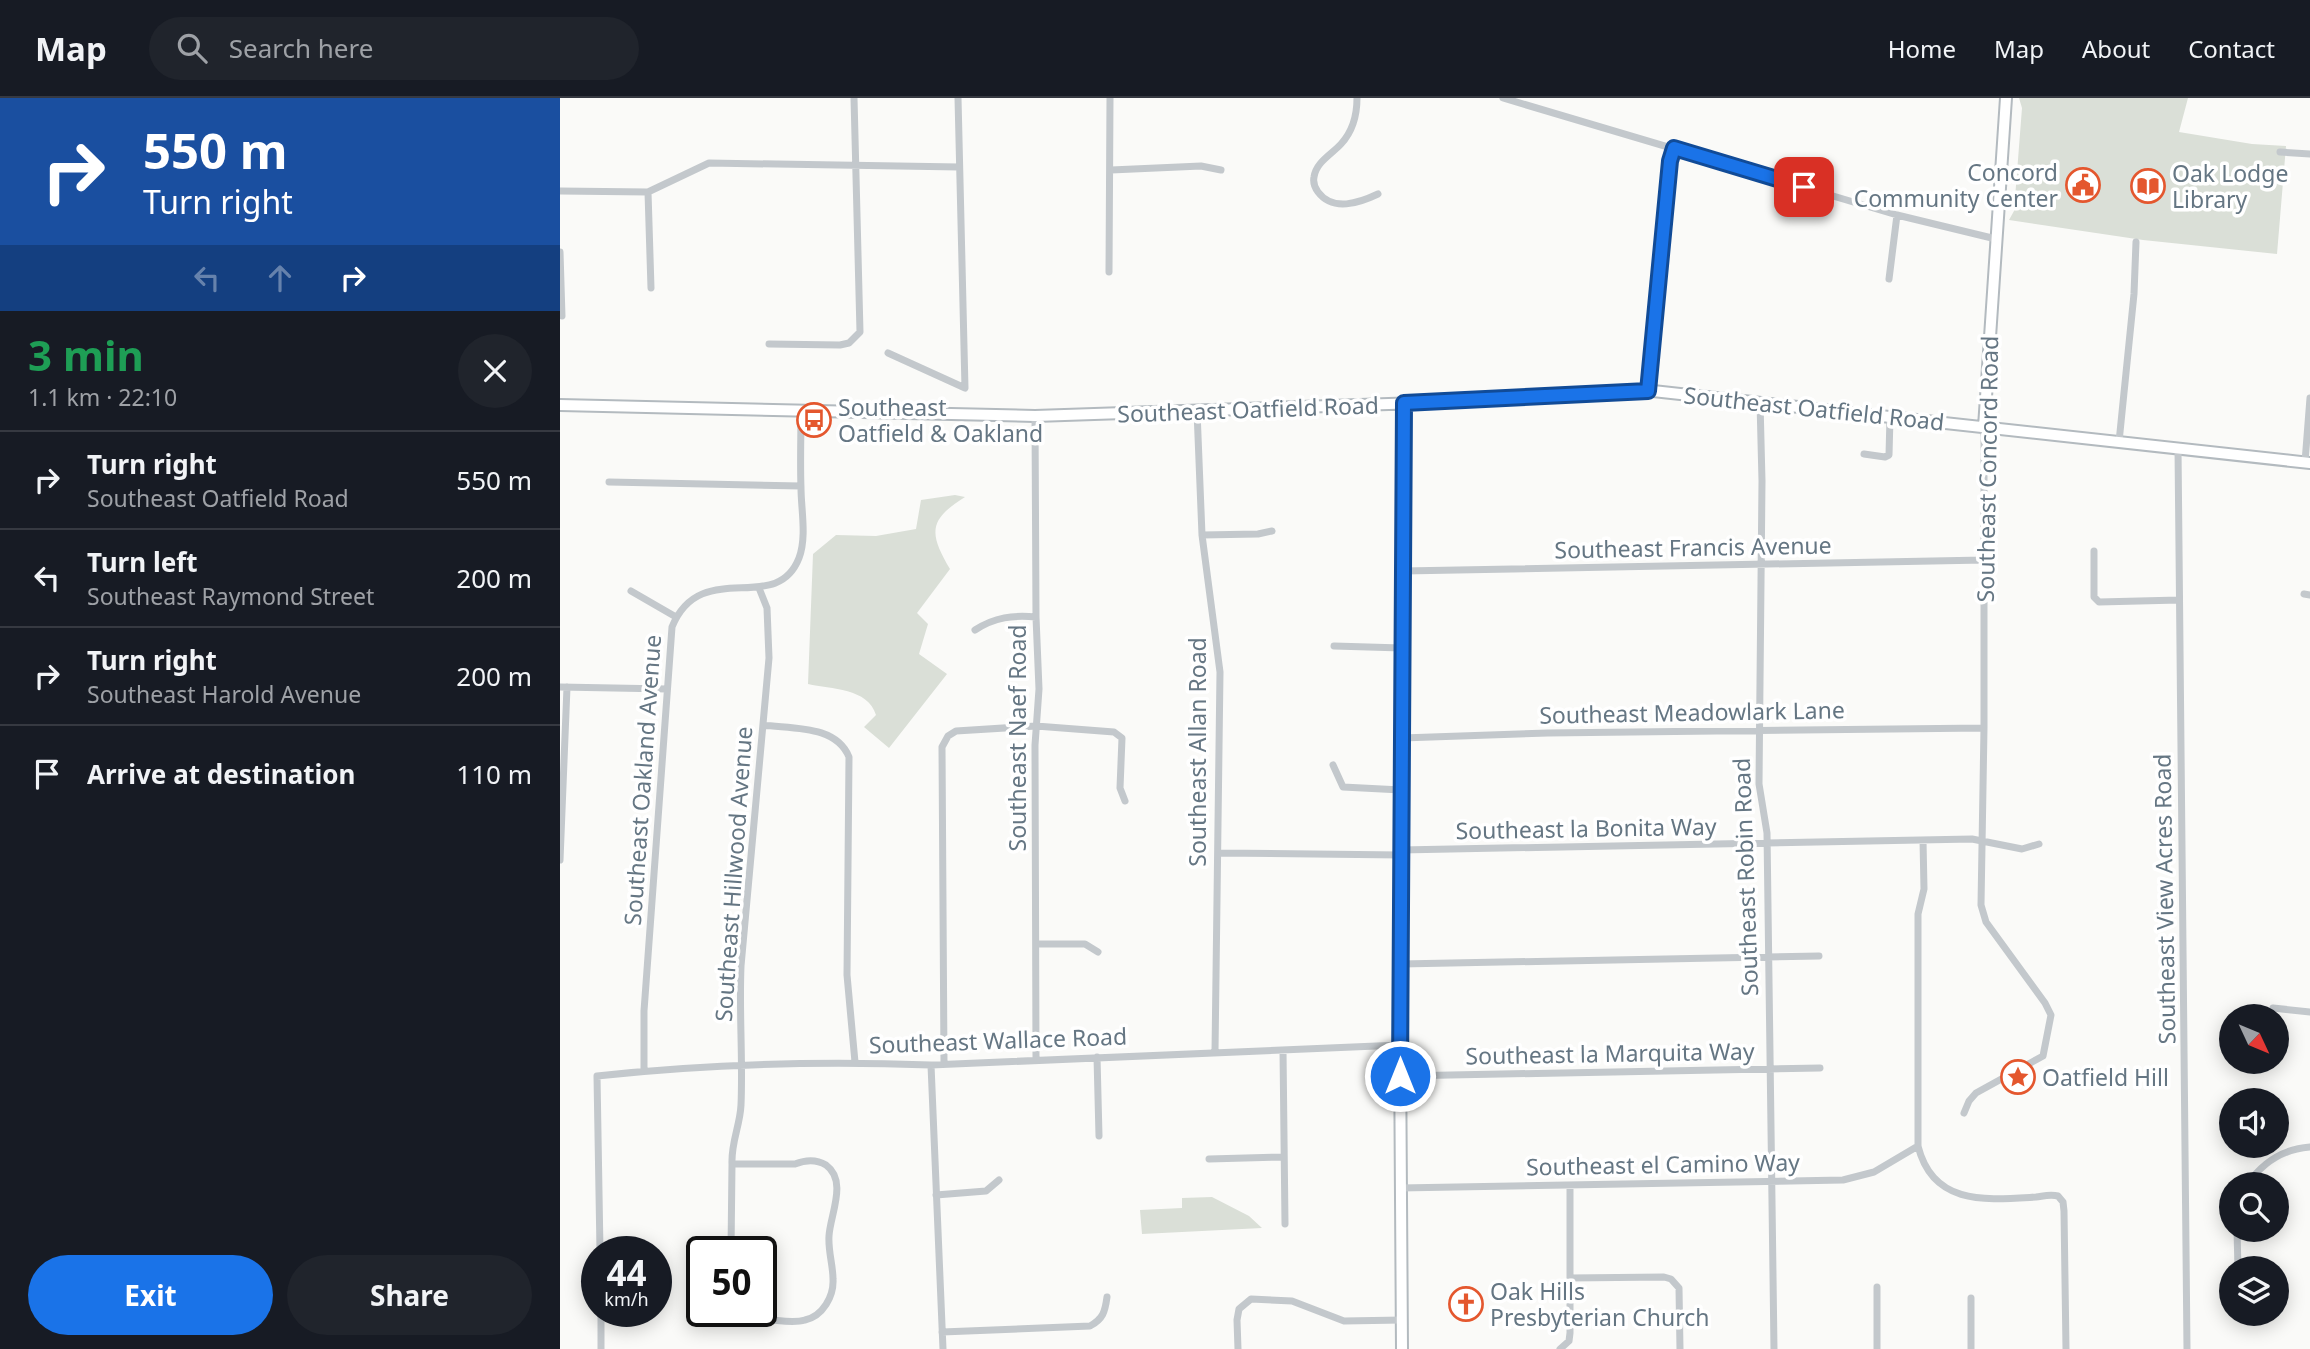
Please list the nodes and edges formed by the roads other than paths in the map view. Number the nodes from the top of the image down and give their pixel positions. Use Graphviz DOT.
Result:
graph roads {
  1 [pos="854,98"];
  2 [pos="958,98"];
  3 [pos="1110,98"];
  4 [pos="1357,98"];
  5 [pos="1503,98"];
  6 [pos="2006,98"];
  7 [pos="1674,148"];
  8 [pos="2280,152"];
  9 [pos="2310,154"];
  10 [pos="855,165"];
  11 [pos="959,167"];
  12 [pos="1111,170"];
  13 [pos="1221,170"];
  14 [pos="560,191"];
  15 [pos="648,192"];
  16 [pos="1378,194"];
  17 [pos="1897,215"];
  18 [pos="1996,239"];
  19 [pos="2136,242"];
  20 [pos="560,252"];
  21 [pos="1109,272"];
  22 [pos="1889,279"];
  23 [pos="651,289"];
  24 [pos="562,316"];
  25 [pos="769,344"];
  26 [pos="888,354"];
  27 [pos="1648,391"];
  28 [pos="2310,398"];
  29 [pos="1760,402"];
  30 [pos="1404,403"];
  31 [pos="560,405"];
  32 [pos="1197,411"];
  33 [pos="801,412"];
  34 [pos="1035,416"];
  35 [pos="1890,417"];
  36 [pos="1984,427"];
  37 [pos="2119,442"];
  38 [pos="2178,448"];
  39 [pos="1864,454"];
  40 [pos="2307,463"];
  41 [pos="609,482"];
  42 [pos="801,486"];
  43 [pos="1272,531"];
  44 [pos="1202,535"];
  45 [pos="2094,551"];
  46 [pos="1984,560"];
  47 [pos="1759,565"];
  48 [pos="1403,571"];
  49 [pos="759,588"];
  50 [pos="631,590"];
  51 [pos="2179,600"];
  52 [pos="676,617"];
  53 [pos="1036,617"];
  54 [pos="975,630"];
  55 [pos="1334,646"];
  56 [pos="1402,648"];
  57 [pos="563,687"];
  58 [pos="667,689"];
  59 [pos="763,725"];
  60 [pos="1036,726"];
  61 [pos="1984,727"];
  62 [pos="1759,730"];
  63 [pos="1402,738"];
  64 [pos="1333,765"];
  65 [pos="1401,790"];
  66 [pos="1125,801"];
  67 [pos="1923,840"];
  68 [pos="1982,840"];
  69 [pos="1767,843"];
  70 [pos="2039,844"];
  71 [pos="1218,853"];
  72 [pos="1401,853"];
  73 [pos="560,860"];
  74 [pos="1036,944"];
  75 [pos="1098,951"];
  76 [pos="1819,956"];
  77 [pos="1769,957"];
  78 [pos="1401,964"];
  79 [pos="2289,1010"];
  80 [pos="2310,1012"];
  81 [pos="1400,1045"];
  82 [pos="1283,1051"];
  83 [pos="1215,1052"];
  84 [pos="1097,1057"];
  85 [pos="1037,1060"];
  86 [pos="855,1062"];
  87 [pos="944,1064"];
  88 [pos="931,1065"];
  89 [pos="740,1067"];
  90 [pos="1820,1068"];
  91 [pos="1771,1070"];
  92 [pos="644,1071"];
  93 [pos="1400,1076"];
  94 [pos="1964,1113"];
  95 [pos="1099,1136"];
  96 [pos="1918,1146"];
  97 [pos="2310,1147"];
  98 [pos="1283,1157"];
  99 [pos="1209,1159"];
  100 [pos="732,1164"];
  101 [pos="2258,1172"];
  102 [pos="999,1180"];
  103 [pos="1771,1181"];
  104 [pos="1570,1185"];
  105 [pos="1400,1188"];
  106 [pos="936,1195"];
  107 [pos="1285,1224"];
  108 [pos="600,1236"];
  109 [pos="731,1236"];
  110 [pos="1570,1278"];
  111 [pos="1877,1287"];
  112 [pos="1107,1297"];
  113 [pos="1971,1298"];
  114 [pos="777,1320"];
  115 [pos="1402,1320"];
  116 [pos="601,1327"];
  117 [pos="942,1332"];
  118 [pos="601,1349"];
  119 [pos="943,1349"];
  120 [pos="1238,1349"];
  121 [pos="1402,1349"];
  122 [pos="1560,1349"];
  123 [pos="1680,1349"];
  124 [pos="1774,1349"];
  125 [pos="1877,1349"];
  126 [pos="1971,1349"];
  127 [pos="2066,1349"];
  128 [pos="2187,1349"];
  1 -- 10 [label="street"];
  2 -- 11 [label="street"];
  3 -- 12 [label="street"];
  4 -- 16 [label="street"];
  5 -- 7 [label="street"];
  6 -- 18 [label="main road, Southeast Concord Road"];
  7 -- 17 [label="street"];
  7 -- 27 [label="street"];
  8 -- 9 [label="street"];
  10 -- 11 [label="street"];
  10 -- 15 [label="street"];
  10 -- 25 [label="street"];
  11 -- 26 [label="street"];
  12 -- 13 [label="street"];
  12 -- 21 [label="street"];
  14 -- 15 [label="street"];
  15 -- 23 [label="street"];
  17 -- 18 [label="street"];
  17 -- 22 [label="street"];
  18 -- 36 [label="main road, Southeast Concord Road"];
  19 -- 37 [label="street"];
  20 -- 24 [label="street"];
  27 -- 29 [label="main road, Southeast Oatfield Road"];
  27 -- 30 [label="main road, Southeast Oatfield Road"];
  28 -- 40 [label="street"];
  29 -- 35 [label="main road, Southeast Oatfield Road"];
  29 -- 47 [label="street, Southeast Robin Road"];
  30 -- 32 [label="main road, Southeast Oatfield Road"];
  30 -- 48 [label="main road"];
  31 -- 33 [label="main road, Southeast Oatfield Road"];
  32 -- 34 [label="main road, Southeast Oatfield Road"];
  32 -- 44 [label="street, Southeast Allan Road"];
  33 -- 34 [label="main road, Southeast Oatfield Road"];
  33 -- 42 [label="street, Southeast Oakland Avenue"];
  34 -- 53 [label="street, Southeast Naef Road"];
  35 -- 36 [label="main road, Southeast Oatfield Road"];
  35 -- 39 [label="street"];
  36 -- 37 [label="main road, Southeast Oatfield Road"];
  36 -- 46 [label="street, Southeast Concord Road"];
  37 -- 38 [label="main road, Southeast Oatfield Road"];
  38 -- 40 [label="main road, Southeast Oatfield Road"];
  38 -- 51 [label="street, Southeast View Acres Road"];
  41 -- 42 [label="street"];
  42 -- 49 [label="street, Southeast Oakland Avenue"];
  43 -- 44 [label="street"];
  44 -- 71 [label="street, Southeast Allan Road"];
  45 -- 51 [label="street"];
  46 -- 47 [label="street, Southeast Francis Avenue"];
  46 -- 61 [label="street, Southeast Concord Road"];
  47 -- 48 [label="street, Southeast Francis Avenue"];
  47 -- 62 [label="street, Southeast Robin Road"];
  48 -- 56 [label="main road"];
  49 -- 52 [label="street, Southeast Oakland Avenue"];
  49 -- 59 [label="street, Southeast Hillwood Avenue"];
  50 -- 52 [label="street"];
  51 -- 128 [label="street, Southeast View Acres Road"];
  52 -- 58 [label="street, Southeast Oakland Avenue"];
  53 -- 54 [label="street"];
  53 -- 60 [label="street, Southeast Naef Road"];
  55 -- 56 [label="street"];
  56 -- 63 [label="main road"];
  57 -- 58 [label="street"];
  57 -- 73 [label="street"];
  58 -- 92 [label="street, Southeast Oakland Avenue"];
  59 -- 86 [label="street"];
  59 -- 89 [label="street, Southeast Hillwood Avenue"];
  60 -- 66 [label="street"];
  60 -- 74 [label="street, Southeast Naef Road"];
  60 -- 87 [label="street"];
  61 -- 62 [label="street, Southeast Meadowlark Lane"];
  61 -- 68 [label="street, Southeast Concord Road"];
  62 -- 63 [label="street, Southeast Meadowlark Lane"];
  62 -- 69 [label="street, Southeast Robin Road"];
  63 -- 65 [label="main road"];
  64 -- 65 [label="street"];
  65 -- 72 [label="main road"];
  67 -- 68 [label="street, Southeast la Bonita Way"];
  67 -- 69 [label="street, Southeast la Bonita Way"];
  67 -- 96 [label="street"];
  68 -- 70 [label="street, Southeast la Bonita Way"];
  68 -- 94 [label="street, Southeast Concord Road"];
  69 -- 72 [label="street, Southeast la Bonita Way"];
  69 -- 77 [label="street, Southeast Robin Road"];
  71 -- 72 [label="street, Southeast la Bonita Way"];
  71 -- 83 [label="street, Southeast Allan Road"];
  72 -- 78 [label="main road"];
  74 -- 75 [label="street"];
  74 -- 85 [label="street, Southeast Naef Road"];
  76 -- 77 [label="street"];
  77 -- 78 [label="street"];
  77 -- 91 [label="street, Southeast Robin Road"];
  78 -- 81 [label="main road"];
  79 -- 80 [label="street"];
  81 -- 82 [label="street, Southeast Wallace Road"];
  81 -- 93 [label="main road"];
  82 -- 83 [label="street, Southeast Wallace Road"];
  82 -- 98 [label="street"];
  83 -- 84 [label="street, Southeast Wallace Road"];
  84 -- 85 [label="street, Southeast Wallace Road"];
  84 -- 95 [label="street"];
  85 -- 87 [label="street, Southeast Wallace Road"];
  86 -- 88 [label="street, Southeast Wallace Road"];
  86 -- 89 [label="street, Southeast Wallace Road"];
  87 -- 88 [label="street, Southeast Wallace Road"];
  88 -- 106 [label="street"];
  89 -- 92 [label="street, Southeast Wallace Road"];
  89 -- 100 [label="street, Southeast Hillwood Avenue"];
  90 -- 91 [label="street, Southeast la Marquita Way"];
  91 -- 93 [label="street, Southeast la Marquita Way"];
  91 -- 103 [label="street, Southeast Robin Road"];
  92 -- 108 [label="street, Southeast Wallace Road"];
  93 -- 105 [label="main road"];
  96 -- 103 [label="street, Southeast el Camino Way"];
  96 -- 127 [label="street"];
  97 -- 101 [label="street"];
  98 -- 99 [label="street"];
  98 -- 107 [label="street"];
  100 -- 109 [label="street, Southeast Hillwood Avenue"];
  100 -- 114 [label="street"];
  102 -- 106 [label="street"];
  103 -- 104 [label="street, Southeast el Camino Way"];
  103 -- 124 [label="street, Southeast Robin Road"];
  104 -- 105 [label="street, Southeast el Camino Way"];
  104 -- 110 [label="street"];
  105 -- 115 [label="main road"];
  106 -- 117 [label="street"];
  110 -- 122 [label="street"];
  110 -- 123 [label="street"];
  111 -- 125 [label="street"];
  112 -- 117 [label="street"];
  113 -- 126 [label="street"];
  115 -- 120 [label="street"];
  115 -- 121 [label="main road"];
  116 -- 118 [label="street"];
  117 -- 119 [label="street"];
}
